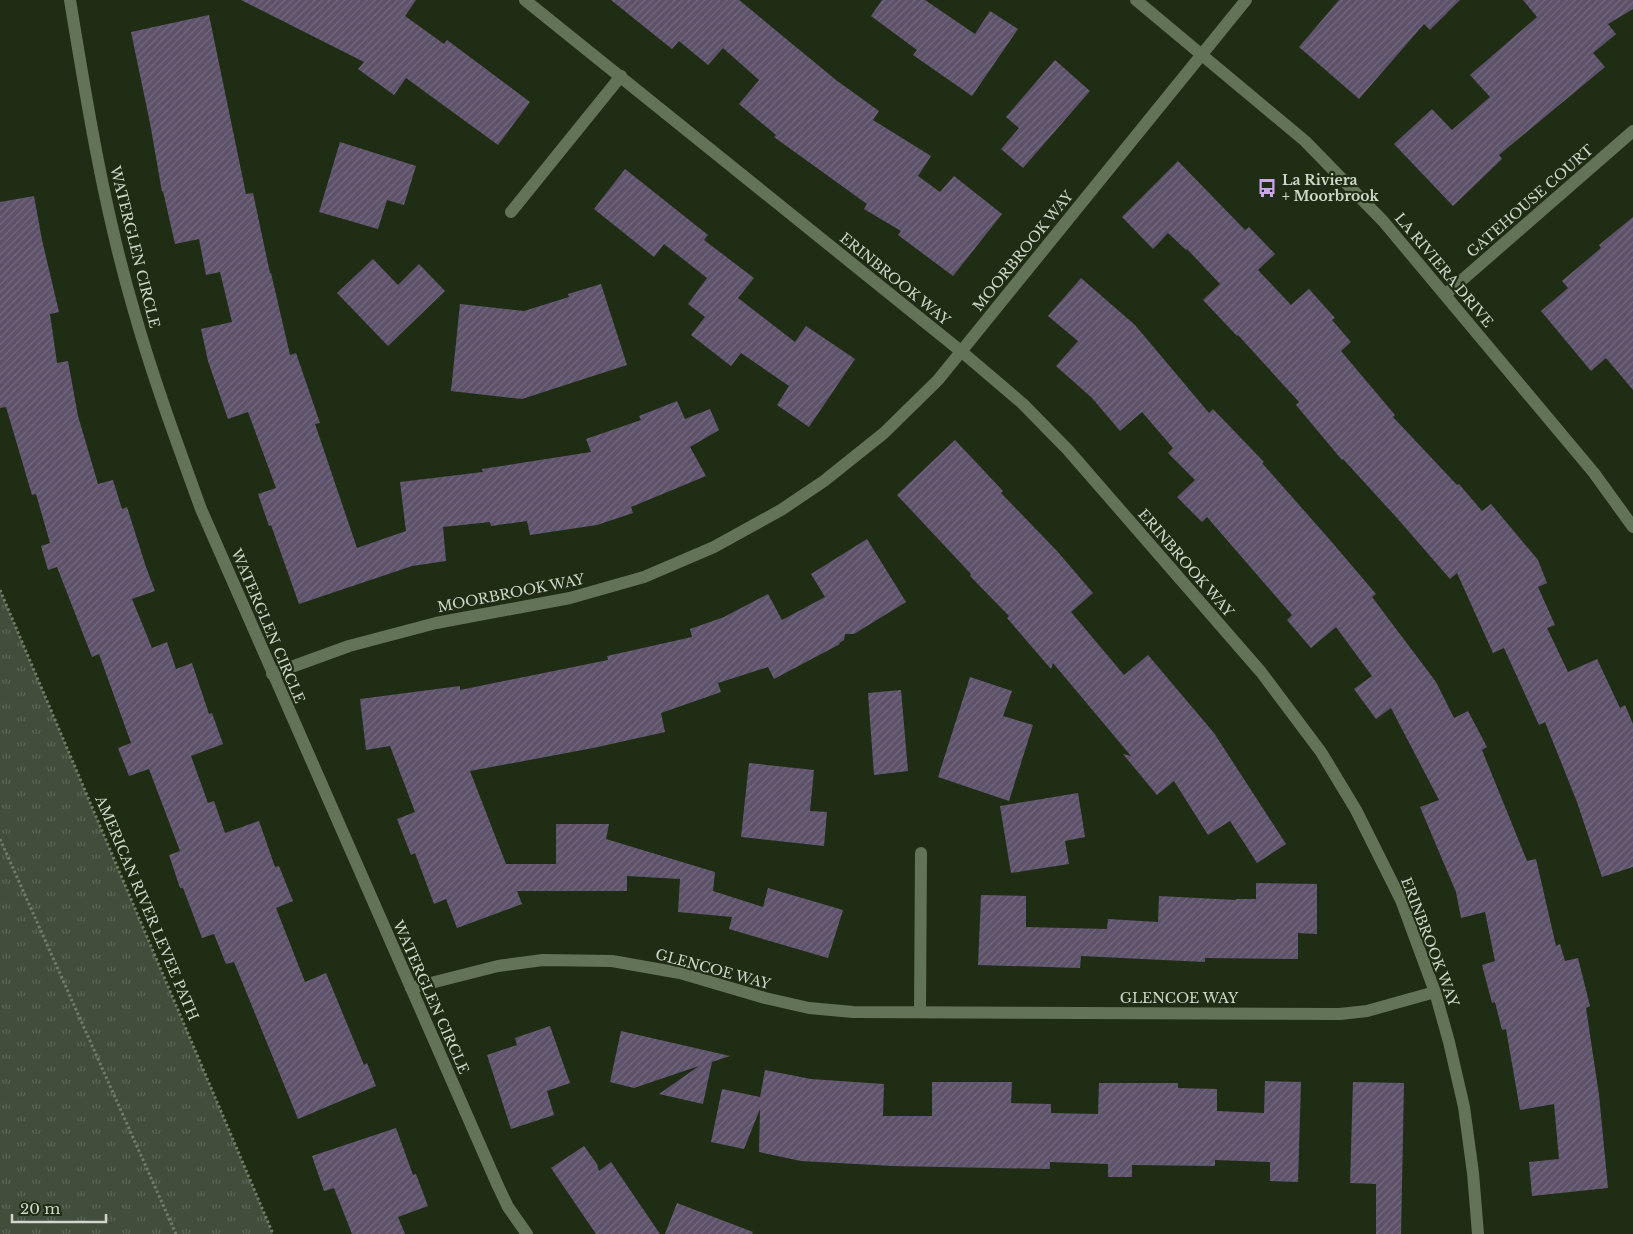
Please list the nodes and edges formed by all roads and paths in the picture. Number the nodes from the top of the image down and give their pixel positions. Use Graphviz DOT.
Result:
graph roads {
  1 [pos="70,0"];
  2 [pos="526,0"];
  3 [pos="1136,0"];
  4 [pos="1246,0"];
  5 [pos="1202,54"];
  6 [pos="621,76"];
  7 [pos="1633,131"];
  8 [pos="511,212"];
  9 [pos="1446,294"];
  10 [pos="962,352"];
  11 [pos="1633,528"];
  12 [pos="0,590"];
  13 [pos="272,674"];
  14 [pos="0,839"];
  15 [pos="921,853"];
  16 [pos="410,988"];
  17 [pos="1435,992"];
  18 [pos="920,1012"];
  19 [pos="176,1234"];
  20 [pos="273,1234"];
  21 [pos="527,1234"];
  22 [pos="1478,1234"];
  1 -- 13 [label="street, WATERGLEN CIRCLE"];
  2 -- 6 [label="street, ERINBROOK WAY"];
  3 -- 5 [label="street, LA RIVIERA DRIVE"];
  4 -- 5 [label="street, MOORBROOK WAY"];
  5 -- 9 [label="street, LA RIVIERA DRIVE"];
  5 -- 10 [label="street, MOORBROOK WAY"];
  6 -- 8 [label="street"];
  6 -- 10 [label="street, ERINBROOK WAY"];
  7 -- 9 [label="street, GATEHOUSE COURT"];
  9 -- 11 [label="street, LA RIVIERA DRIVE"];
  10 -- 13 [label="street, MOORBROOK WAY"];
  10 -- 17 [label="street, ERINBROOK WAY"];
  12 -- 20 [label="path, AMERICAN RIVER LEVEE PATH"];
  13 -- 16 [label="street, WATERGLEN CIRCLE"];
  14 -- 19 [label="path"];
  15 -- 18 [label="street"];
  16 -- 18 [label="street, GLENCOE WAY"];
  16 -- 21 [label="street, WATERGLEN CIRCLE"];
  17 -- 18 [label="street, GLENCOE WAY"];
  17 -- 22 [label="street, ERINBROOK WAY"];
}
